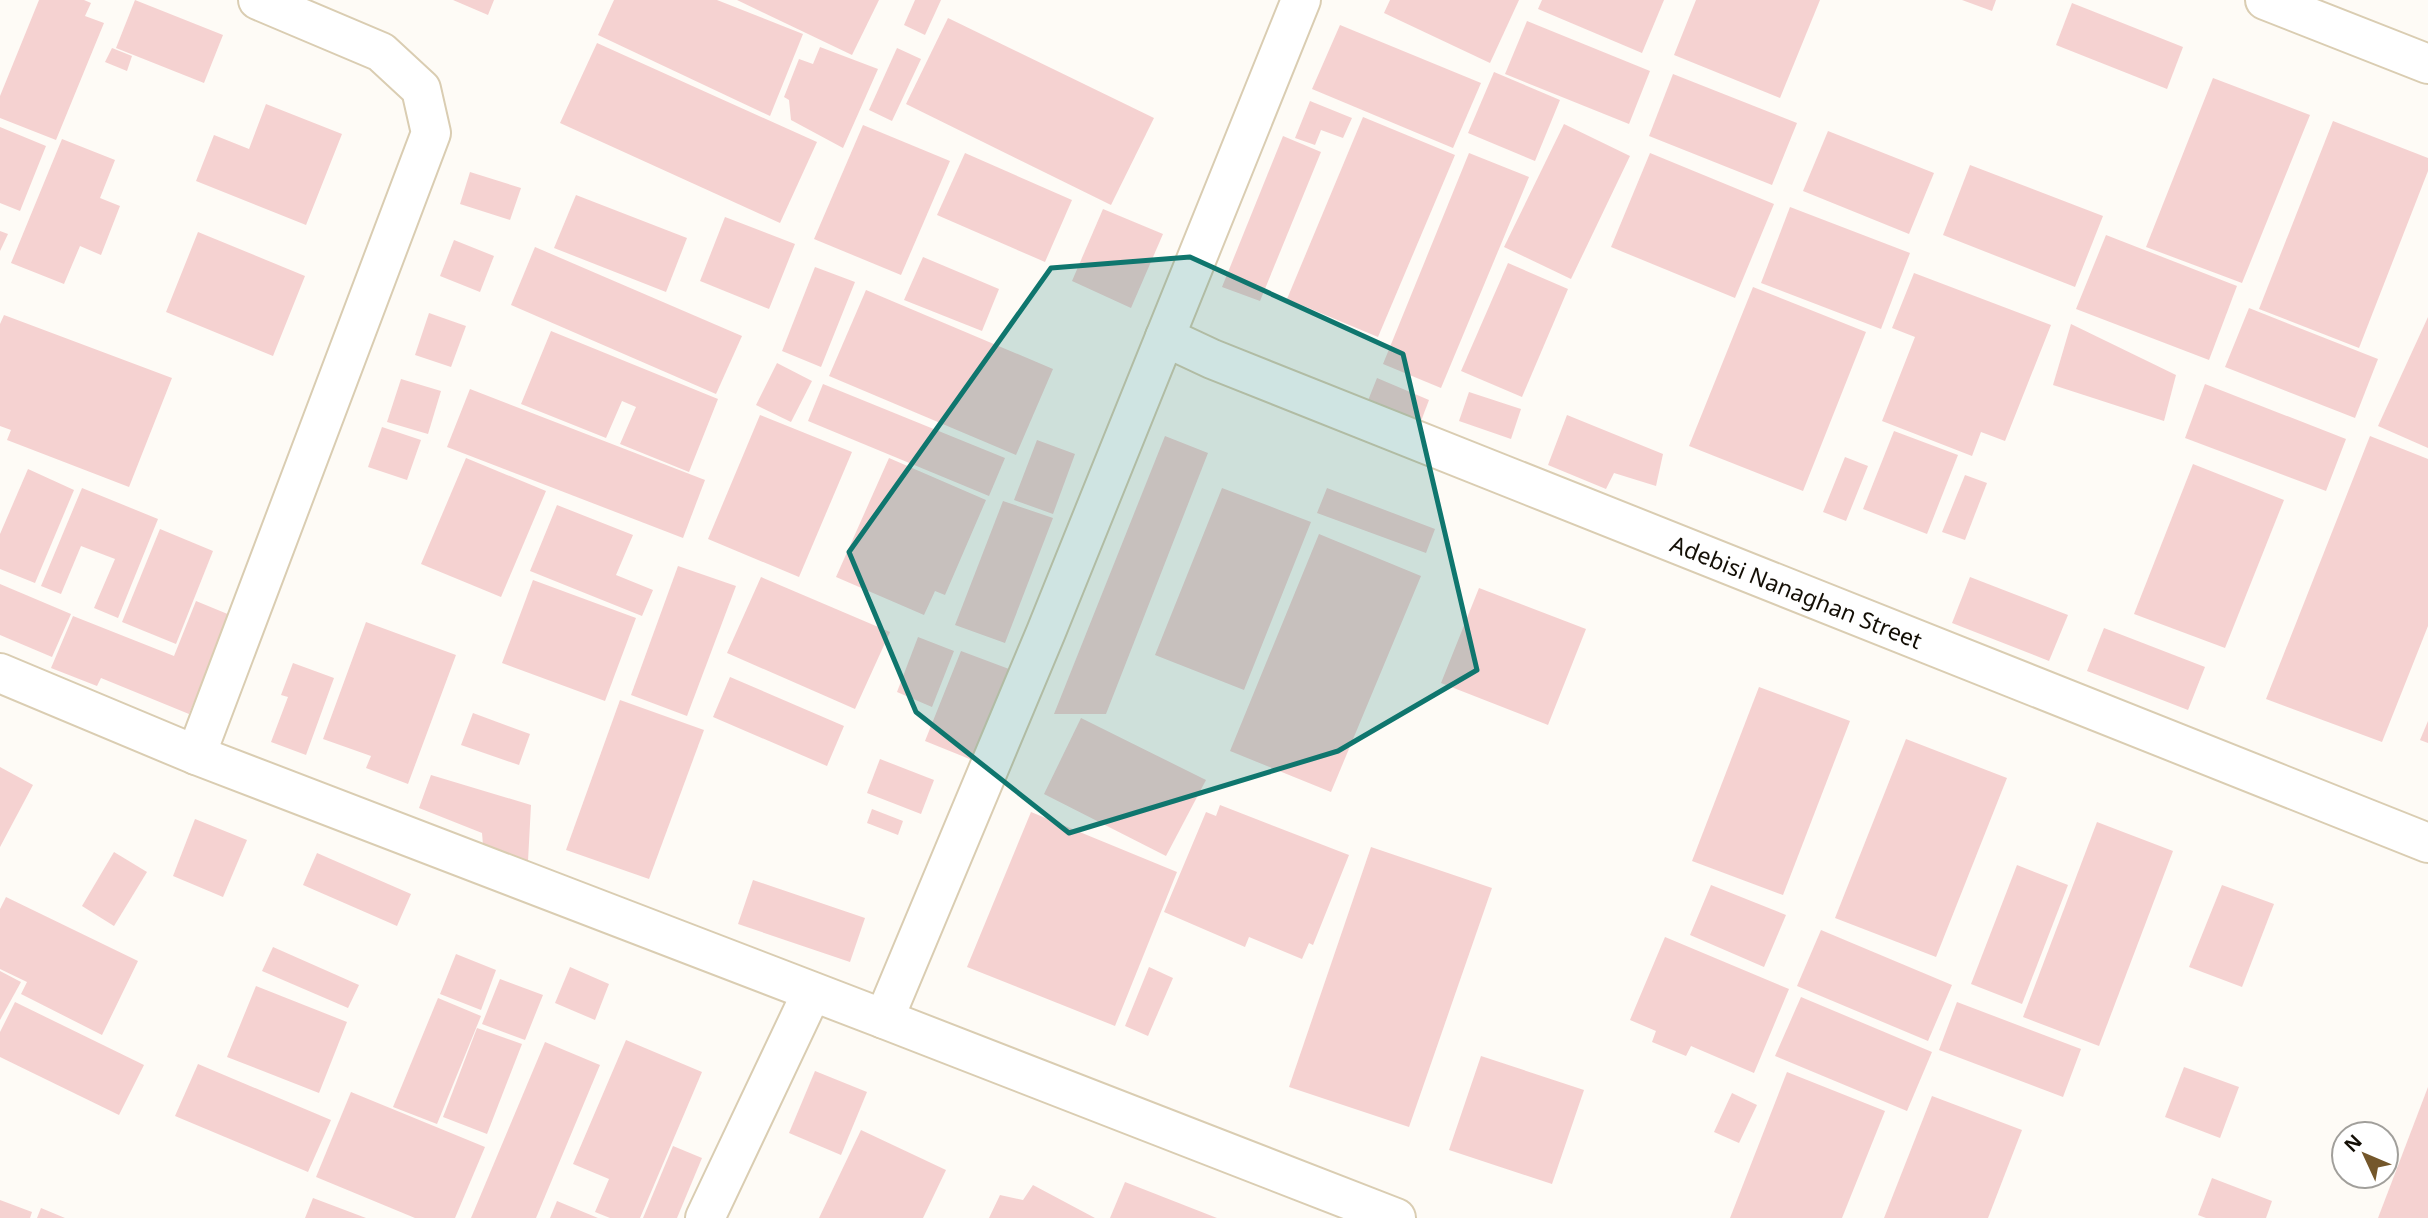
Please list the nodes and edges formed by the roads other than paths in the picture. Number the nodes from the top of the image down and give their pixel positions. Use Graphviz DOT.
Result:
graph roads {
  1 [pos="258,0"];
  2 [pos="1301,0"];
  3 [pos="2265,0"];
  4 [pos="2428,64"];
  5 [pos="1165,337"];
  6 [pos="0,673"];
  7 [pos="196,755"];
  8 [pos="2428,843"];
  9 [pos="812,992"];
  10 [pos="884,1019"];
  11 [pos="1338,1207"];
  12 [pos="705,1218"];
  13 [pos="1396,1218"];
  1 -- 7 [label="street"];
  2 -- 5 [label="street"];
  3 -- 4 [label="street"];
  5 -- 8 [label="street, Adebisi Nanaghan Street"];
  5 -- 10 [label="street"];
  6 -- 7 [label="street"];
  7 -- 9 [label="street"];
  9 -- 10 [label="street"];
  9 -- 12 [label="street"];
  10 -- 11 [label="street"];
  11 -- 13 [label="street"];
}
